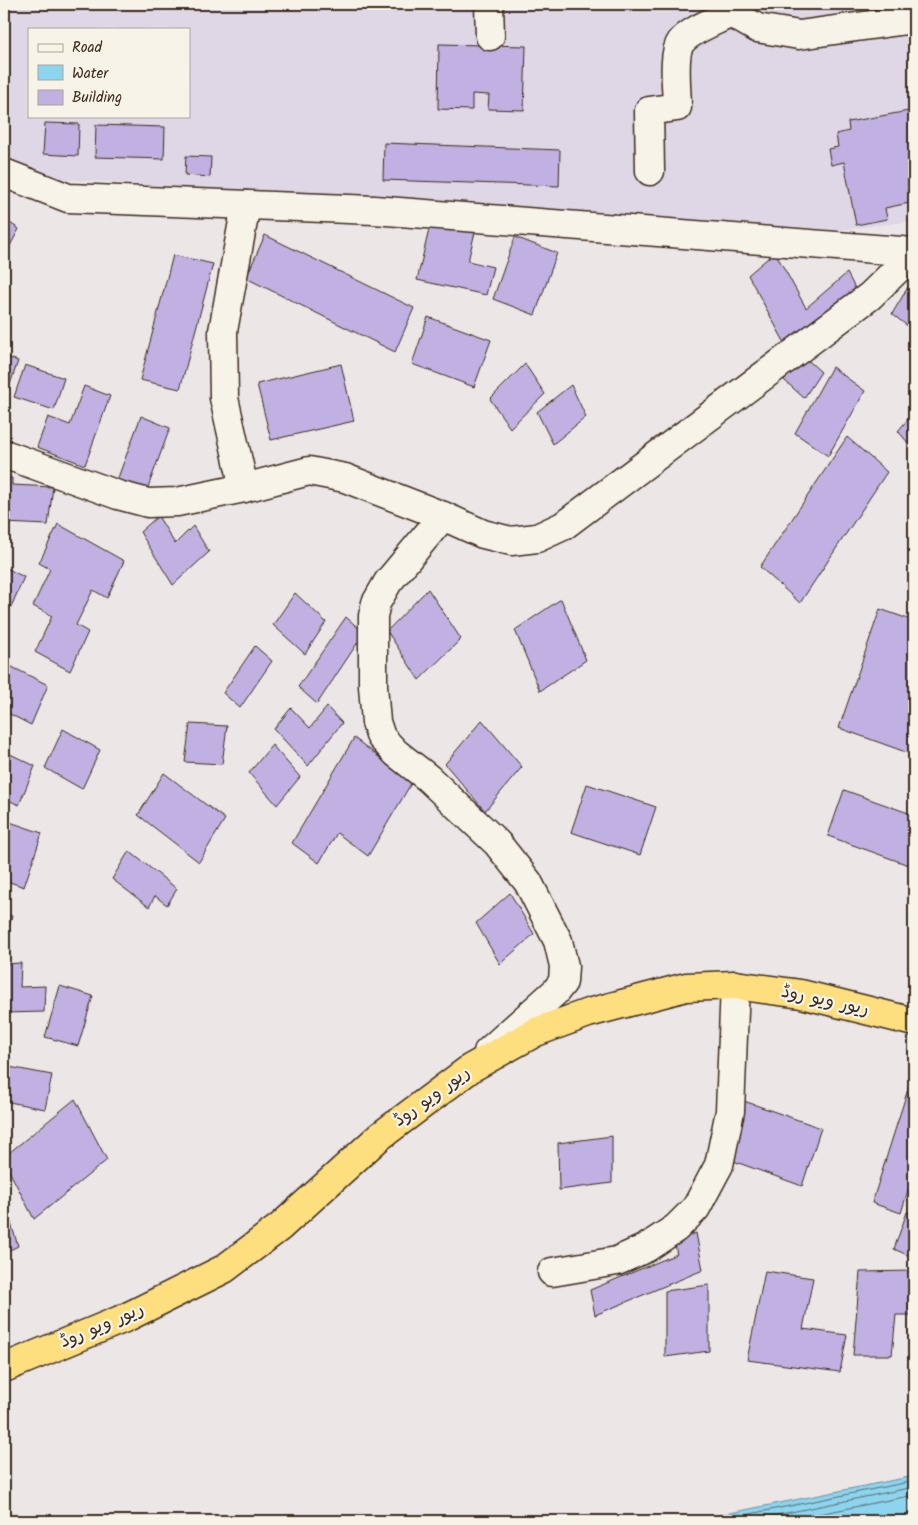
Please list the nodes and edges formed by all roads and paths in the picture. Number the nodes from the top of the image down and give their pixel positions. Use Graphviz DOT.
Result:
graph roads {
  1 [pos="489,4"];
  2 [pos="727,8"];
  3 [pos="914,19"];
  4 [pos="490,36"];
  5 [pos="650,171"];
  6 [pos="4,173"];
  7 [pos="246,205"];
  8 [pos="914,253"];
  9 [pos="4,454"];
  10 [pos="244,488"];
  11 [pos="443,516"];
  12 [pos="735,985"];
  13 [pos="914,1022"];
  14 [pos="471,1068"];
  15 [pos="552,1272"];
  16 [pos="4,1368"];
  1 -- 4 [label="street"];
  2 -- 3 [label="street"];
  2 -- 5 [label="street"];
  6 -- 7 [label="street"];
  7 -- 8 [label="street"];
  7 -- 10 [label="street"];
  8 -- 11 [label="street"];
  9 -- 10 [label="street"];
  10 -- 11 [label="street"];
  11 -- 14 [label="street"];
  12 -- 13 [label="highway, ریور ویو روڈ"];
  12 -- 14 [label="highway, ریور ویو روڈ"];
  12 -- 15 [label="street"];
  14 -- 16 [label="highway, ریور ویو روڈ"];
}
